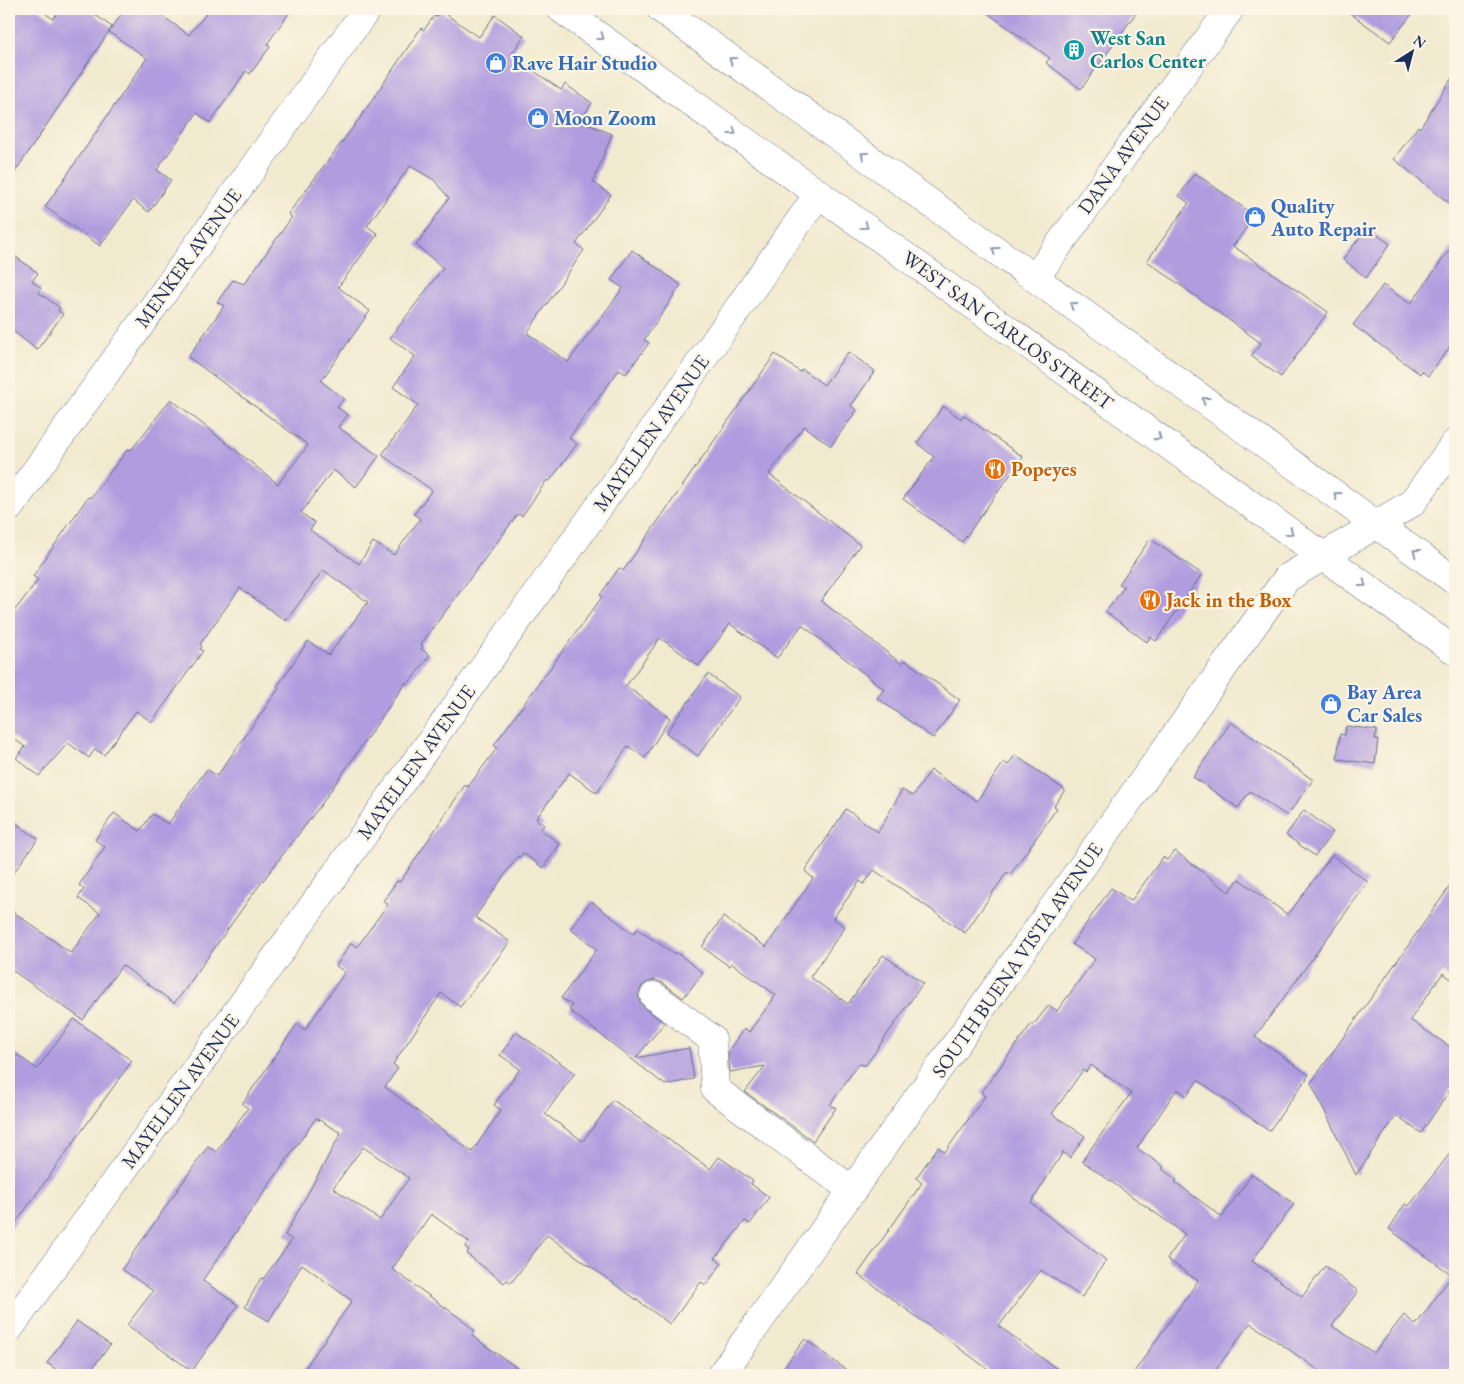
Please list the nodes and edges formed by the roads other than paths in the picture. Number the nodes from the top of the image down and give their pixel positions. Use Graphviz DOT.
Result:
graph roads {
  1 [pos="367,9"];
  2 [pos="562,9"];
  3 [pos="661,9"];
  4 [pos="1230,9"];
  5 [pos="819,193"];
  6 [pos="1035,278"];
  7 [pos="1455,443"];
  8 [pos="9,508"];
  9 [pos="1377,524"];
  10 [pos="1323,556"];
  11 [pos="1455,580"];
  12 [pos="1455,651"];
  13 [pos="654,996"];
  14 [pos="853,1191"];
  15 [pos="9,1329"];
  16 [pos="721,1375"];
  1 -- 8 [label="street, MENKER AVENUE"];
  2 -- 5 [label="street, WEST SAN CARLOS STREET, one-way"];
  6 -- 3 [label="street, one-way"];
  4 -- 6 [label="street, DANA AVENUE"];
  5 -- 10 [label="street, WEST SAN CARLOS STREET, one-way"];
  5 -- 15 [label="street, MAYELLEN AVENUE"];
  9 -- 6 [label="street, one-way"];
  7 -- 9 [label="street, SOUTH BUENA VISTA AVENUE"];
  9 -- 10 [label="street, SOUTH BUENA VISTA AVENUE"];
  11 -- 9 [label="street, one-way"];
  10 -- 12 [label="street, WEST SAN CARLOS STREET, one-way"];
  10 -- 14 [label="street, SOUTH BUENA VISTA AVENUE"];
  13 -- 14 [label="street"];
  14 -- 16 [label="street, SOUTH BUENA VISTA AVENUE"];
}
